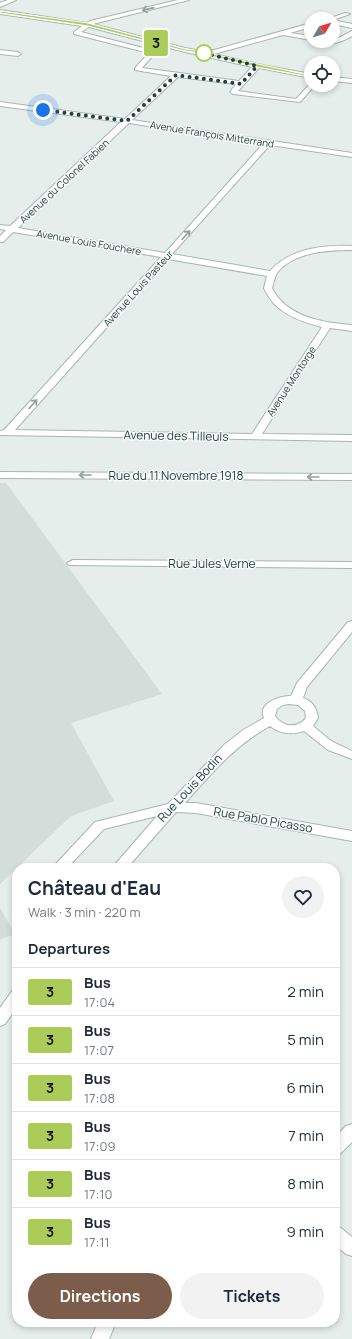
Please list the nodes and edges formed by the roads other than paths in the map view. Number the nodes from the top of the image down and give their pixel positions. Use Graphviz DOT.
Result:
graph roads {
  1 [pos="13,0"];
  2 [pos="186,0"];
  3 [pos="0,5"];
  4 [pos="0,12"];
  5 [pos="347,14"];
  6 [pos="340,16"];
  7 [pos="340,23"];
  8 [pos="88,25"];
  9 [pos="352,26"];
  10 [pos="304,27"];
  11 [pos="282,33"];
  12 [pos="352,33"];
  13 [pos="304,37"];
  14 [pos="340,41"];
  15 [pos="0,52"];
  16 [pos="18,54"];
  17 [pos="208,54"];
  18 [pos="257,66"];
  19 [pos="176,75"];
  20 [pos="304,75"];
  21 [pos="340,80"];
  22 [pos="352,81"];
  23 [pos="241,84"];
  24 [pos="306,92"];
  25 [pos="0,104"];
  26 [pos="127,121"];
  27 [pos="268,143"];
  28 [pos="352,155"];
  29 [pos="0,227"];
  30 [pos="12,229"];
  31 [pos="0,240"];
  32 [pos="352,248"];
  33 [pos="168,255"];
  34 [pos="272,274"];
  35 [pos="328,325"];
  36 [pos="352,328"];
  37 [pos="4,433"];
  38 [pos="255,437"];
  39 [pos="352,438"];
  40 [pos="0,474"];
  41 [pos="352,477"];
  42 [pos="73,563"];
  43 [pos="352,565"];
  44 [pos="352,626"];
  45 [pos="296,701"];
  46 [pos="271,720"];
  47 [pos="306,726"];
  48 [pos="352,755"];
  49 [pos="174,807"];
  50 [pos="352,836"];
  51 [pos="64,863"];
  52 [pos="124,863"];
  53 [pos="12,1006"];
  54 [pos="0,1020"];
  55 [pos="352,1131"];
  56 [pos="340,1143"];
  57 [pos="340,1238"];
  58 [pos="352,1248"];
  59 [pos="105,1327"];
  60 [pos="100,1339"];
  1 -- 3 [label="street"];
  2 -- 8 [label="street, one-way"];
  4 -- 8 [label="street"];
  5 -- 6 [label="street"];
  7 -- 9 [label="street"];
  8 -- 17 [label="street"];
  8 -- 19 [label="street"];
  10 -- 11 [label="street"];
  11 -- 13 [label="street"];
  11 -- 17 [label="street"];
  12 -- 14 [label="street"];
  15 -- 16 [label="street"];
  17 -- 18 [label="street"];
  18 -- 20 [label="street"];
  18 -- 23 [label="street"];
  19 -- 23 [label="street"];
  19 -- 26 [label="street, Avenue du Colonel Fabien"];
  21 -- 22 [label="street"];
  23 -- 24 [label="street"];
  25 -- 26 [label="street, Avenue François Mitterrand"];
  26 -- 27 [label="street, Avenue François Mitterrand"];
  26 -- 30 [label="street, Avenue du Colonel Fabien"];
  27 -- 28 [label="street, Avenue François Mitterrand"];
  33 -- 27 [label="street, Avenue Louis Pasteur, one-way"];
  29 -- 30 [label="street, Avenue Louis Fouchere"];
  30 -- 31 [label="street, Avenue du Colonel Fabien"];
  30 -- 33 [label="street, Avenue Louis Fouchere"];
  32 -- 34 [label="street"];
  33 -- 34 [label="street, Avenue Louis Fouchere"];
  37 -- 33 [label="street, Avenue Louis Pasteur, one-way"];
  34 -- 35 [label="street"];
  35 -- 36 [label="street"];
  35 -- 38 [label="street, Avenue Montorge"];
  37 -- 38 [label="street, Avenue des Tilleuls"];
  38 -- 39 [label="street, Avenue des Tilleuls"];
  41 -- 40 [label="street, Rue du 11 Novembre 1918, one-way"];
  42 -- 43 [label="street, Rue Jules Verne"];
  44 -- 45 [label="street"];
  45 -- 46 [label="street"];
  45 -- 47 [label="street"];
  46 -- 47 [label="street"];
  46 -- 49 [label="street, Rue Louis Bodin"];
  47 -- 48 [label="street"];
  49 -- 50 [label="street, Rue Pablo Picasso"];
  49 -- 51 [label="street, Rue Pablo Picasso"];
  49 -- 52 [label="street, Rue Louis Bodin"];
  53 -- 54 [label="street"];
  55 -- 56 [label="street"];
  57 -- 58 [label="street"];
  59 -- 60 [label="street"];
}
